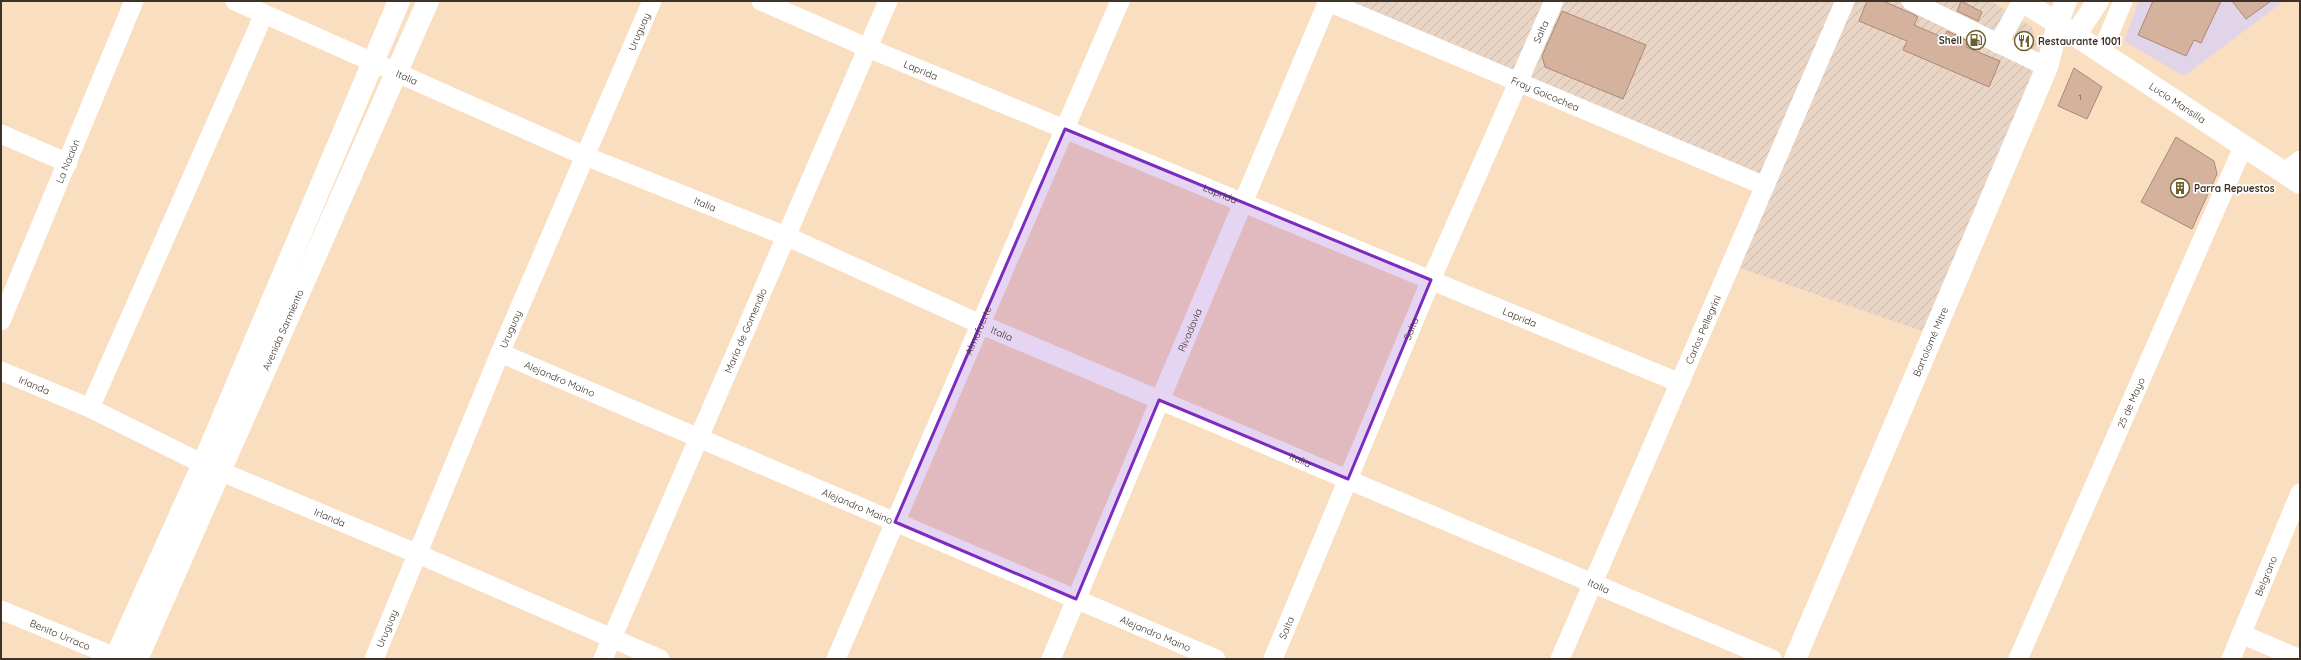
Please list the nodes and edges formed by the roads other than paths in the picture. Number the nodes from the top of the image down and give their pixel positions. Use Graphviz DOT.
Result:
graph roads {
  1 [pos="134,1"];
  2 [pos="234,1"];
  3 [pos="399,1"];
  4 [pos="428,1"];
  5 [pos="652,1"];
  6 [pos="761,1"];
  7 [pos="888,1"];
  8 [pos="1120,1"];
  9 [pos="1327,1"];
  10 [pos="1554,1"];
  11 [pos="1845,1"];
  12 [pos="1911,1"];
  13 [pos="2066,1"];
  14 [pos="2098,1"];
  15 [pos="2124,1"];
  16 [pos="2036,7"];
  17 [pos="1944,8"];
  18 [pos="264,14"];
  19 [pos="2076,34"];
  20 [pos="1998,44"];
  21 [pos="868,48"];
  22 [pos="2102,52"];
  23 [pos="372,63"];
  24 [pos="2047,67"];
  25 [pos="395,73"];
  26 [pos="1518,82"];
  27 [pos="1065,129"];
  28 [pos="1,134"];
  29 [pos="2243,146"];
  30 [pos="585,156"];
  31 [pos="68,163"];
  32 [pos="2295,172"];
  33 [pos="1765,186"];
  34 [pos="1242,202"];
  35 [pos="786,236"];
  36 [pos="1431,280"];
  37 [pos="1,321"];
  38 [pos="980,324"];
  39 [pos="500,353"];
  40 [pos="1,371"];
  41 [pos="1680,383"];
  42 [pos="1159,400"];
  43 [pos="90,408"];
  44 [pos="698,438"];
  45 [pos="212,467"];
  46 [pos="1348,479"];
  47 [pos="2300,493"];
  48 [pos="895,522"];
  49 [pos="418,554"];
  50 [pos="1592,582"];
  51 [pos="1076,599"];
  52 [pos="1,610"];
  53 [pos="2241,634"];
  54 [pos="612,638"];
  55 [pos="117,658"];
  56 [pos="138,659"];
  57 [pos="374,659"];
  58 [pos="603,659"];
  59 [pos="660,659"];
  60 [pos="836,659"];
  61 [pos="1051,659"];
  62 [pos="1216,659"];
  63 [pos="1273,659"];
  64 [pos="1560,659"];
  65 [pos="1772,659"];
  66 [pos="1795,659"];
  67 [pos="2018,659"];
  68 [pos="2231,659"];
  69 [pos="2300,659"];
  1 -- 31 [label="street, La Nación"];
  2 -- 18 [label="street, Italia"];
  3 -- 23 [label="main road, Avenida Sarmiento"];
  4 -- 25 [label="main road, Avenida Sarmiento"];
  5 -- 30 [label="street, Uruguay"];
  6 -- 21 [label="street, Laprida"];
  7 -- 21 [label="street, María de Gomendio"];
  8 -- 27 [label="street, Almafuerte"];
  9 -- 26 [label="street, Fray Goicochea"];
  9 -- 34 [label="street, Rivadavia"];
  10 -- 26 [label="street, Salta"];
  11 -- 33 [label="street, Carlos Pellegrini"];
  12 -- 17 [label="street"];
  13 -- 16 [label="main road"];
  14 -- 19 [label="main road"];
  15 -- 22 [label="street"];
  16 -- 19 [label="main road, Lucio Mansilla"];
  16 -- 20 [label="street"];
  16 -- 24 [label="main road, Bartolomé Mitre"];
  17 -- 20 [label="street"];
  18 -- 23 [label="street, Italia"];
  18 -- 43 [label="street"];
  19 -- 22 [label="main road, Lucio Mansilla"];
  20 -- 24 [label="street"];
  21 -- 27 [label="street, Laprida"];
  21 -- 35 [label="street, María de Gomendio"];
  22 -- 29 [label="main road, Lucio Mansilla"];
  23 -- 25 [label="street, Italia"];
  23 -- 45 [label="main road, Avenida Sarmiento"];
  24 -- 66 [label="main road, Bartolomé Mitre"];
  25 -- 30 [label="street, Italia"];
  25 -- 45 [label="main road, Avenida Sarmiento"];
  26 -- 33 [label="street, Fray Goicochea"];
  26 -- 36 [label="street, Salta"];
  27 -- 34 [label="street, Laprida"];
  27 -- 38 [label="street, Almafuerte"];
  28 -- 31 [label="street"];
  29 -- 32 [label="main road, Lucio Mansilla"];
  29 -- 67 [label="street, 25 de Mayo"];
  30 -- 35 [label="street, Italia"];
  30 -- 39 [label="street, Uruguay"];
  31 -- 37 [label="street, La Nación"];
  33 -- 41 [label="street, Carlos Pellegrini"];
  34 -- 36 [label="street, Laprida"];
  34 -- 42 [label="street, Rivadavia"];
  35 -- 38 [label="street, Italia"];
  35 -- 44 [label="street, María de Gomendio"];
  36 -- 41 [label="street, Laprida"];
  36 -- 46 [label="street, Salta"];
  38 -- 42 [label="street, Italia"];
  38 -- 48 [label="street, Almafuerte"];
  39 -- 44 [label="street, Alejandro Maino"];
  39 -- 49 [label="street, Uruguay"];
  40 -- 43 [label="street, Irlanda"];
  41 -- 50 [label="street, Carlos Pellegrini"];
  42 -- 46 [label="street, Italia"];
  42 -- 51 [label="street, Rivadavia"];
  43 -- 45 [label="street, Irlanda"];
  44 -- 48 [label="street, Alejandro Maino"];
  44 -- 54 [label="street, María de Gomendio"];
  45 -- 49 [label="street, Irlanda"];
  45 -- 55 [label="main road, Avenida Sarmiento"];
  45 -- 56 [label="main road, Avenida Sarmiento"];
  46 -- 50 [label="street, Italia"];
  46 -- 63 [label="street, Salta"];
  47 -- 53 [label="street, Belgrano"];
  48 -- 51 [label="street, Alejandro Maino"];
  48 -- 60 [label="street, Almafuerte"];
  49 -- 54 [label="street, Irlanda"];
  49 -- 57 [label="street, Uruguay"];
  50 -- 64 [label="street, Carlos Pellegrini"];
  50 -- 65 [label="street, Italia"];
  51 -- 61 [label="street, Rivadavia"];
  51 -- 62 [label="street, Alejandro Maino"];
  52 -- 55 [label="street, Benito Urraco"];
  53 -- 68 [label="street, Belgrano"];
  53 -- 69 [label="street"];
  54 -- 58 [label="street, María de Gomendio"];
  54 -- 59 [label="street, Irlanda"];
}
